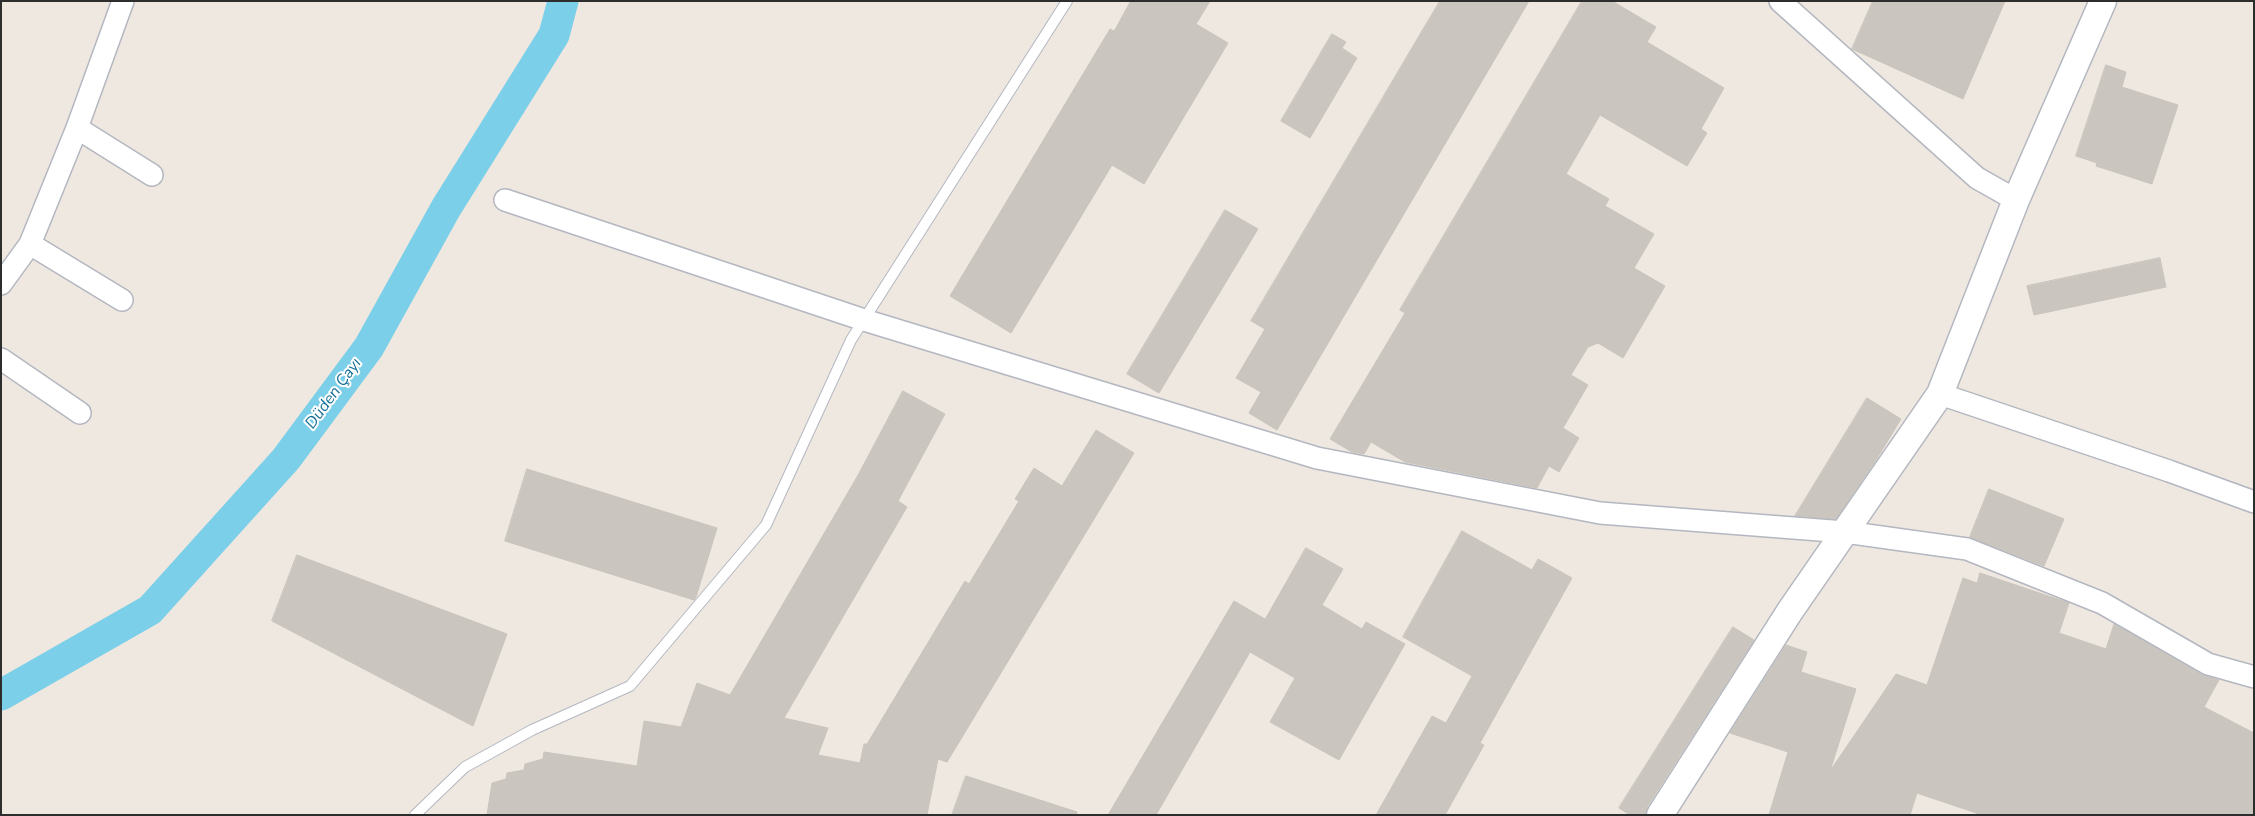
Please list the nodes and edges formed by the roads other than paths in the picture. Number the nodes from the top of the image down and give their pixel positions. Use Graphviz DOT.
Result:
graph roads {
  1 [pos="123,1"];
  2 [pos="1068,1"];
  3 [pos="1780,1"];
  4 [pos="2103,1"];
  5 [pos="77,128"];
  6 [pos="152,175"];
  7 [pos="505,200"];
  8 [pos="2016,200"];
  9 [pos="30,244"];
  10 [pos="1,284"];
  11 [pos="122,300"];
  12 [pos="864,320"];
  13 [pos="1,359"];
  14 [pos="1940,394"];
  15 [pos="80,413"];
  16 [pos="2254,502"];
  17 [pos="1845,532"];
  18 [pos="2254,676"];
  19 [pos="415,815"];
  20 [pos="1660,815"];
  1 -- 5 [label="street"];
  2 -- 12 [label="lane"];
  3 -- 8 [label="street"];
  4 -- 8 [label="street"];
  5 -- 6 [label="street"];
  5 -- 9 [label="street"];
  7 -- 12 [label="street"];
  8 -- 14 [label="street"];
  9 -- 10 [label="street"];
  9 -- 11 [label="street"];
  12 -- 17 [label="street"];
  12 -- 19 [label="lane"];
  13 -- 15 [label="street"];
  14 -- 16 [label="street"];
  14 -- 17 [label="street"];
  17 -- 18 [label="street"];
  17 -- 20 [label="street"];
}
